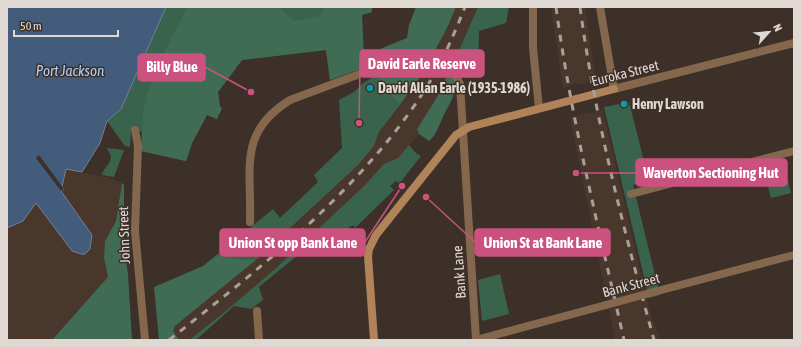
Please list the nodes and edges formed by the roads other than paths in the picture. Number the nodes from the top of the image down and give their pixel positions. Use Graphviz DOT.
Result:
graph roads {
  1 [pos="533,7"];
  2 [pos="600,7"];
  3 [pos="794,43"];
  4 [pos="614,89"];
  5 [pos="539,108"];
  6 [pos="135,130"];
  7 [pos="463,130"];
  8 [pos="794,151"];
  9 [pos="631,194"];
  10 [pos="250,222"];
  11 [pos="794,255"];
  12 [pos="257,311"];
  13 [pos="145,340"];
  14 [pos="259,340"];
  15 [pos="374,340"];
  16 [pos="476,340"];
  1 -- 5 [label="street"];
  2 -- 4 [label="street"];
  3 -- 4 [label="street, Euroka Street"];
  4 -- 5 [label="street, Euroka Street"];
  5 -- 7 [label="street, Euroka Street"];
  6 -- 13 [label="street, John Street"];
  7 -- 10 [label="street, Bank Lane"];
  7 -- 15 [label="street"];
  7 -- 16 [label="street, Bank Lane"];
  8 -- 9 [label="street"];
  11 -- 16 [label="street, Bank Street, bridge"];
  12 -- 14 [label="street"];
}
